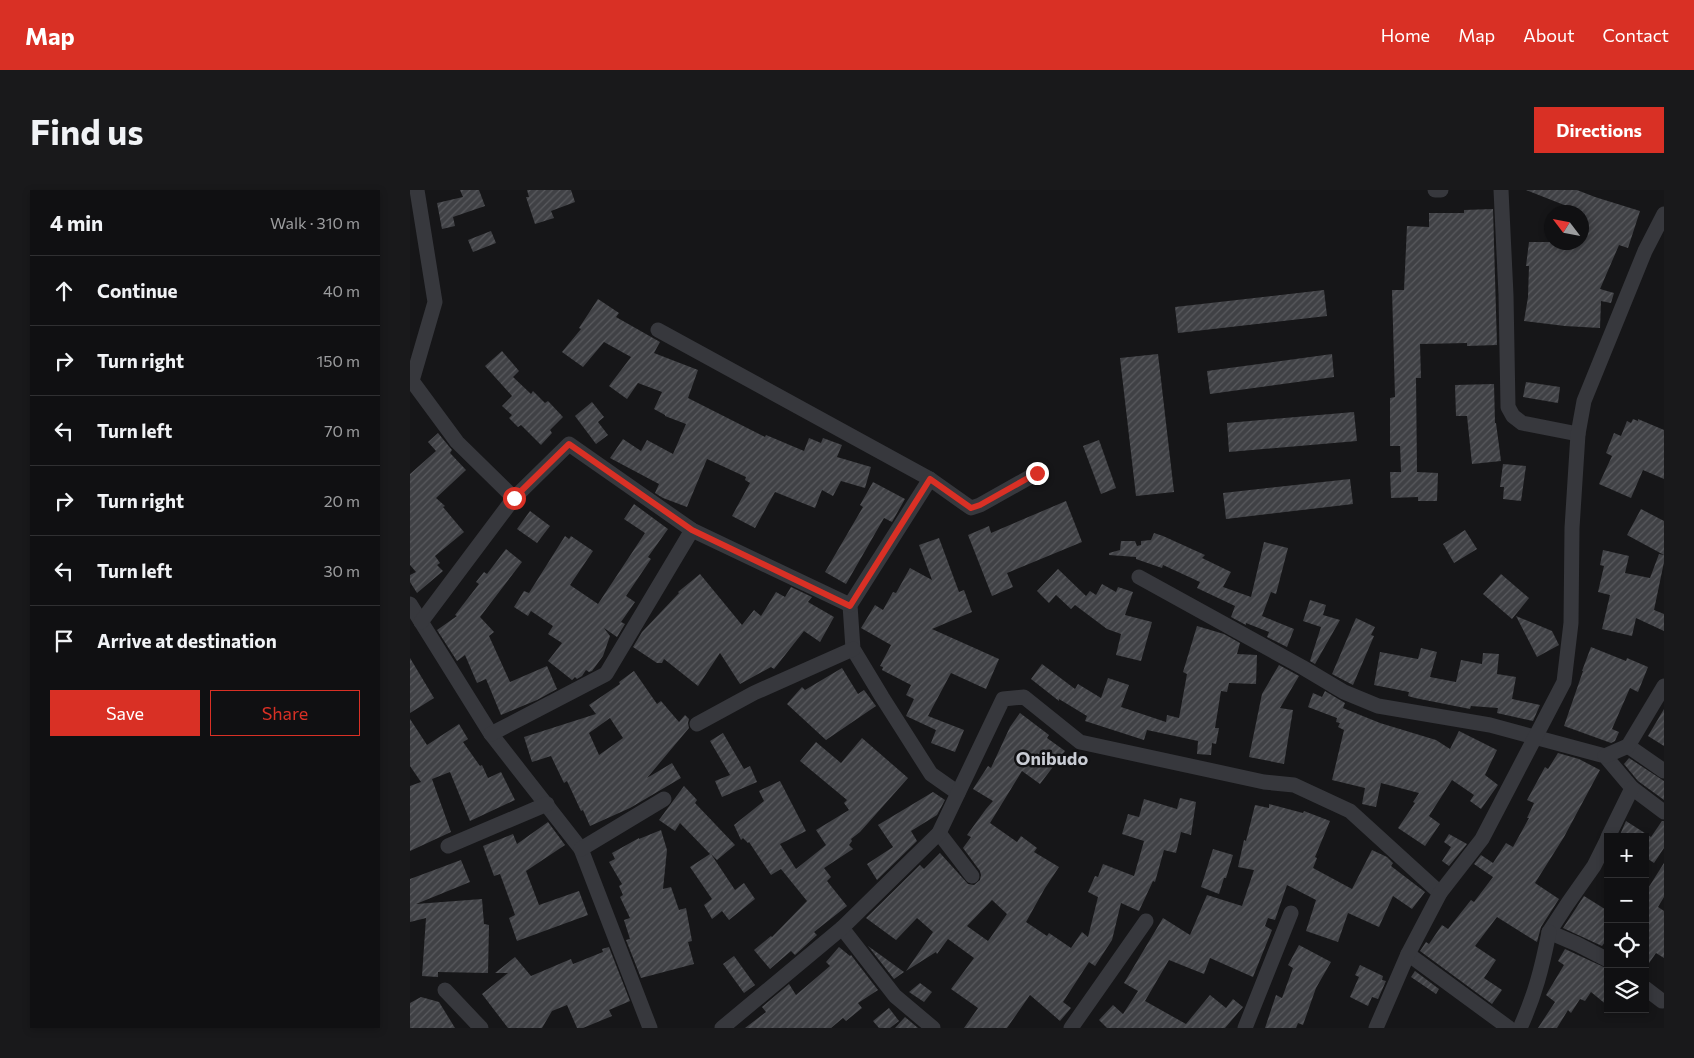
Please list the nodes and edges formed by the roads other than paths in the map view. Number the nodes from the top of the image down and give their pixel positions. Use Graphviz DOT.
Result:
graph roads {
  1 [pos="417,190"];
  2 [pos="1435,190"];
  3 [pos="1441,190"];
  4 [pos="1501,190"];
  5 [pos="1664,214"];
  6 [pos="658,330"];
  7 [pos="1578,434"];
  8 [pos="1037,473"];
  9 [pos="930,479"];
  10 [pos="514,498"];
  11 [pos="692,530"];
  12 [pos="1139,577"];
  13 [pos="410,604"];
  14 [pos="850,606"];
  15 [pos="420,622"];
  16 [pos="853,649"];
  17 [pos="1664,686"];
  18 [pos="697,724"];
  19 [pos="491,734"];
  20 [pos="1534,736"];
  21 [pos="1628,746"];
  22 [pos="1605,756"];
  23 [pos="1664,771"];
  24 [pos="1632,788"];
  25 [pos="958,794"];
  26 [pos="664,799"];
  27 [pos="547,804"];
  28 [pos="1664,812"];
  29 [pos="939,833"];
  30 [pos="1610,833"];
  31 [pos="1604,845"];
  32 [pos="448,846"];
  33 [pos="581,849"];
  34 [pos="972,876"];
  35 [pos="1440,893"];
  36 [pos="1291,914"];
  37 [pos="1146,921"];
  38 [pos="842,928"];
  39 [pos="1549,932"];
  40 [pos="1408,954"];
  41 [pos="1604,958"];
  42 [pos="445,990"];
  43 [pos="1649,991"];
  44 [pos="1662,1001"];
  45 [pos="481,1028"];
  46 [pos="650,1028"];
  47 [pos="722,1028"];
  48 [pos="933,1028"];
  49 [pos="1071,1028"];
  50 [pos="1245,1028"];
  51 [pos="1376,1028"];
  52 [pos="1509,1028"];
  53 [pos="1520,1028"];
  1 -- 10 [label="street"];
  2 -- 3 [label="street"];
  4 -- 7 [label="street"];
  5 -- 7 [label="street"];
  6 -- 9 [label="street"];
  7 -- 20 [label="street"];
  8 -- 9 [label="street"];
  9 -- 14 [label="street"];
  10 -- 11 [label="street"];
  10 -- 15 [label="street"];
  11 -- 14 [label="street"];
  11 -- 19 [label="street"];
  12 -- 20 [label="street"];
  13 -- 15 [label="street"];
  14 -- 16 [label="street"];
  15 -- 19 [label="street"];
  16 -- 18 [label="street"];
  16 -- 25 [label="street"];
  17 -- 21 [label="street"];
  19 -- 27 [label="street"];
  20 -- 22 [label="street"];
  20 -- 35 [label="street"];
  21 -- 22 [label="street"];
  21 -- 23 [label="street"];
  22 -- 24 [label="street"];
  24 -- 28 [label="street"];
  24 -- 30 [label="street"];
  25 -- 29 [label="street"];
  25 -- 35 [label="street"];
  26 -- 33 [label="street"];
  27 -- 32 [label="street"];
  27 -- 33 [label="street"];
  29 -- 34 [label="street"];
  29 -- 38 [label="street"];
  31 -- 39 [label="street"];
  33 -- 46 [label="street"];
  35 -- 40 [label="street"];
  36 -- 50 [label="street"];
  37 -- 49 [label="street"];
  38 -- 47 [label="street"];
  38 -- 48 [label="street"];
  39 -- 41 [label="street"];
  39 -- 53 [label="street"];
  40 -- 51 [label="street"];
  40 -- 52 [label="street"];
  42 -- 45 [label="street"];
  43 -- 44 [label="street"];
}
